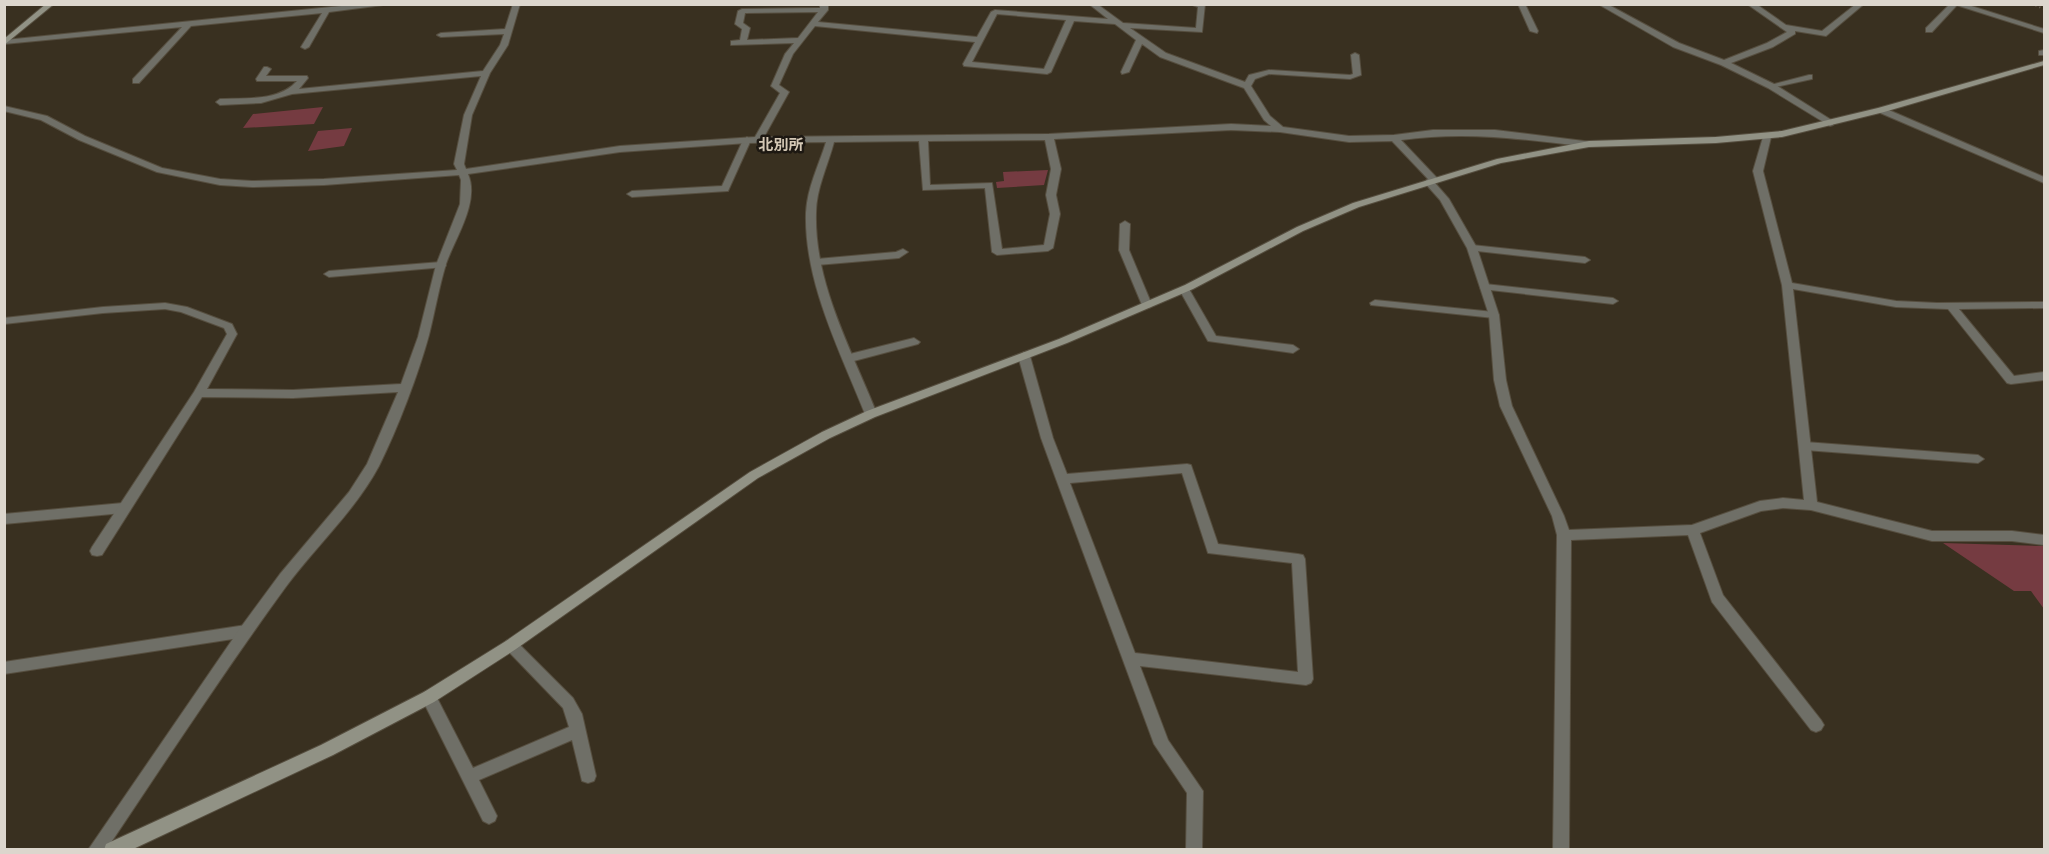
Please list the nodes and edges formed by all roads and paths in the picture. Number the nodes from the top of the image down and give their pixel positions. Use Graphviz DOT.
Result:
graph roads {
  1 [pos="51,4"];
  2 [pos="388,4"];
  3 [pos="518,4"];
  4 [pos="1092,4"];
  5 [pos="1192,4"];
  6 [pos="1521,4"];
  7 [pos="1600,4"];
  8 [pos="1750,4"];
  9 [pos="1861,4"];
  10 [pos="1956,4"];
  11 [pos="2032,4"];
  12 [pos="824,7"];
  13 [pos="2044,9"];
  14 [pos="327,10"];
  15 [pos="1071,18"];
  16 [pos="1119,23"];
  17 [pos="813,24"];
  18 [pos="187,26"];
  19 [pos="1786,27"];
  20 [pos="1929,30"];
  21 [pos="508,31"];
  22 [pos="1534,31"];
  23 [pos="2044,31"];
  24 [pos="441,34"];
  25 [pos="799,40"];
  26 [pos="980,40"];
  27 [pos="1140,40"];
  28 [pos="5,42"];
  29 [pos="305,47"];
  30 [pos="1355,55"];
  31 [pos="1724,63"];
  32 [pos="2044,63"];
  33 [pos="267,69"];
  34 [pos="1125,72"];
  35 [pos="486,73"];
  36 [pos="1809,77"];
  37 [pos="136,81"];
  38 [pos="1247,86"];
  39 [pos="1771,86"];
  40 [pos="292,92"];
  41 [pos="220,102"];
  42 [pos="4,108"];
  43 [pos="1881,110"];
  44 [pos="1830,123"];
  45 [pos="1280,129"];
  46 [pos="1049,137"];
  47 [pos="1767,137"];
  48 [pos="831,138"];
  49 [pos="923,138"];
  50 [pos="1394,138"];
  51 [pos="747,140"];
  52 [pos="759,140"];
  53 [pos="1589,144"];
  54 [pos="462,172"];
  55 [pos="2044,180"];
  56 [pos="1432,181"];
  57 [pos="632,194"];
  58 [pos="1125,224"];
  59 [pos="1472,248"];
  60 [pos="903,252"];
  61 [pos="1585,260"];
  62 [pos="817,262"];
  63 [pos="441,265"];
  64 [pos="329,274"];
  65 [pos="1787,285"];
  66 [pos="1485,286"];
  67 [pos="1184,289"];
  68 [pos="1613,301"];
  69 [pos="1375,303"];
  70 [pos="2044,304"];
  71 [pos="1147,305"];
  72 [pos="1951,306"];
  73 [pos="1494,315"];
  74 [pos="4,321"];
  75 [pos="914,342"];
  76 [pos="1293,350"];
  77 [pos="1024,356"];
  78 [pos="850,358"];
  79 [pos="2044,376"];
  80 [pos="406,388"];
  81 [pos="199,393"];
  82 [pos="872,414"];
  83 [pos="1805,446"];
  84 [pos="1978,459"];
  85 [pos="1062,479"];
  86 [pos="1812,505"];
  87 [pos="123,508"];
  88 [pos="4,519"];
  89 [pos="1693,530"];
  90 [pos="1564,535"];
  91 [pos="2044,540"];
  92 [pos="97,551"];
  93 [pos="246,631"];
  94 [pos="511,645"];
  95 [pos="1130,659"];
  96 [pos="4,668"];
  97 [pos="429,697"];
  98 [pos="1816,725"];
  99 [pos="577,731"];
  100 [pos="588,776"];
  101 [pos="469,777"];
  102 [pos="489,816"];
  103 [pos="96,849"];
  104 [pos="112,849"];
  105 [pos="1194,849"];
  106 [pos="1561,849"];
  1 -- 28 [label="street"];
  2 -- 14 [label="street"];
  3 -- 21 [label="street"];
  4 -- 16 [label="street"];
  5 -- 16 [label="street"];
  6 -- 22 [label="street"];
  7 -- 31 [label="street"];
  8 -- 19 [label="street"];
  9 -- 19 [label="street"];
  10 -- 20 [label="street"];
  10 -- 23 [label="street"];
  11 -- 13 [label="path"];
  12 -- 17 [label="street"];
  12 -- 25 [label="street"];
  14 -- 18 [label="street"];
  14 -- 29 [label="street"];
  15 -- 16 [label="street"];
  15 -- 26 [label="street"];
  15 -- 26 [label="street"];
  16 -- 27 [label="street"];
  17 -- 25 [label="street"];
  17 -- 26 [label="street"];
  18 -- 28 [label="street"];
  18 -- 37 [label="street"];
  19 -- 31 [label="street"];
  21 -- 24 [label="street"];
  21 -- 35 [label="street"];
  25 -- 52 [label="street"];
  27 -- 34 [label="street"];
  27 -- 38 [label="street"];
  30 -- 38 [label="street"];
  31 -- 39 [label="street"];
  32 -- 43 [label="street"];
  33 -- 40 [label="street"];
  35 -- 40 [label="street"];
  35 -- 54 [label="street"];
  36 -- 39 [label="street"];
  38 -- 45 [label="street"];
  39 -- 44 [label="street"];
  40 -- 41 [label="street"];
  42 -- 54 [label="street"];
  43 -- 44 [label="street"];
  43 -- 55 [label="street"];
  44 -- 47 [label="street"];
  45 -- 46 [label="street"];
  45 -- 50 [label="street"];
  46 -- 49 [label="street"];
  46 -- 49 [label="street"];
  47 -- 53 [label="street"];
  47 -- 65 [label="street"];
  48 -- 49 [label="street"];
  48 -- 52 [label="street"];
  48 -- 62 [label="street"];
  50 -- 53 [label="street"];
  50 -- 56 [label="street"];
  51 -- 52 [label="street"];
  51 -- 54 [label="street"];
  51 -- 57 [label="street"];
  53 -- 56 [label="street"];
  54 -- 63 [label="street"];
  56 -- 59 [label="street"];
  56 -- 67 [label="street"];
  58 -- 71 [label="street"];
  59 -- 61 [label="street"];
  59 -- 66 [label="street"];
  60 -- 62 [label="street"];
  62 -- 78 [label="street"];
  63 -- 64 [label="street"];
  63 -- 80 [label="street"];
  65 -- 72 [label="street"];
  65 -- 83 [label="street"];
  66 -- 68 [label="street"];
  66 -- 73 [label="street"];
  67 -- 71 [label="street"];
  67 -- 76 [label="street"];
  69 -- 73 [label="street"];
  70 -- 72 [label="street"];
  71 -- 77 [label="street"];
  72 -- 79 [label="street"];
  73 -- 90 [label="street"];
  74 -- 81 [label="street"];
  75 -- 78 [label="street"];
  77 -- 82 [label="street"];
  77 -- 85 [label="street"];
  78 -- 82 [label="street"];
  80 -- 81 [label="street"];
  80 -- 93 [label="street"];
  81 -- 87 [label="street"];
  82 -- 94 [label="street"];
  83 -- 84 [label="street"];
  83 -- 86 [label="street"];
  85 -- 95 [label="street"];
  85 -- 95 [label="street"];
  86 -- 89 [label="street"];
  86 -- 91 [label="street"];
  87 -- 88 [label="street"];
  87 -- 92 [label="street"];
  89 -- 90 [label="street"];
  89 -- 98 [label="street"];
  90 -- 106 [label="street"];
  93 -- 96 [label="street"];
  93 -- 103 [label="street"];
  94 -- 97 [label="street"];
  94 -- 99 [label="street"];
  95 -- 105 [label="street"];
  97 -- 101 [label="street"];
  97 -- 104 [label="street"];
  99 -- 100 [label="street"];
  99 -- 101 [label="street"];
  101 -- 102 [label="street"];
}
